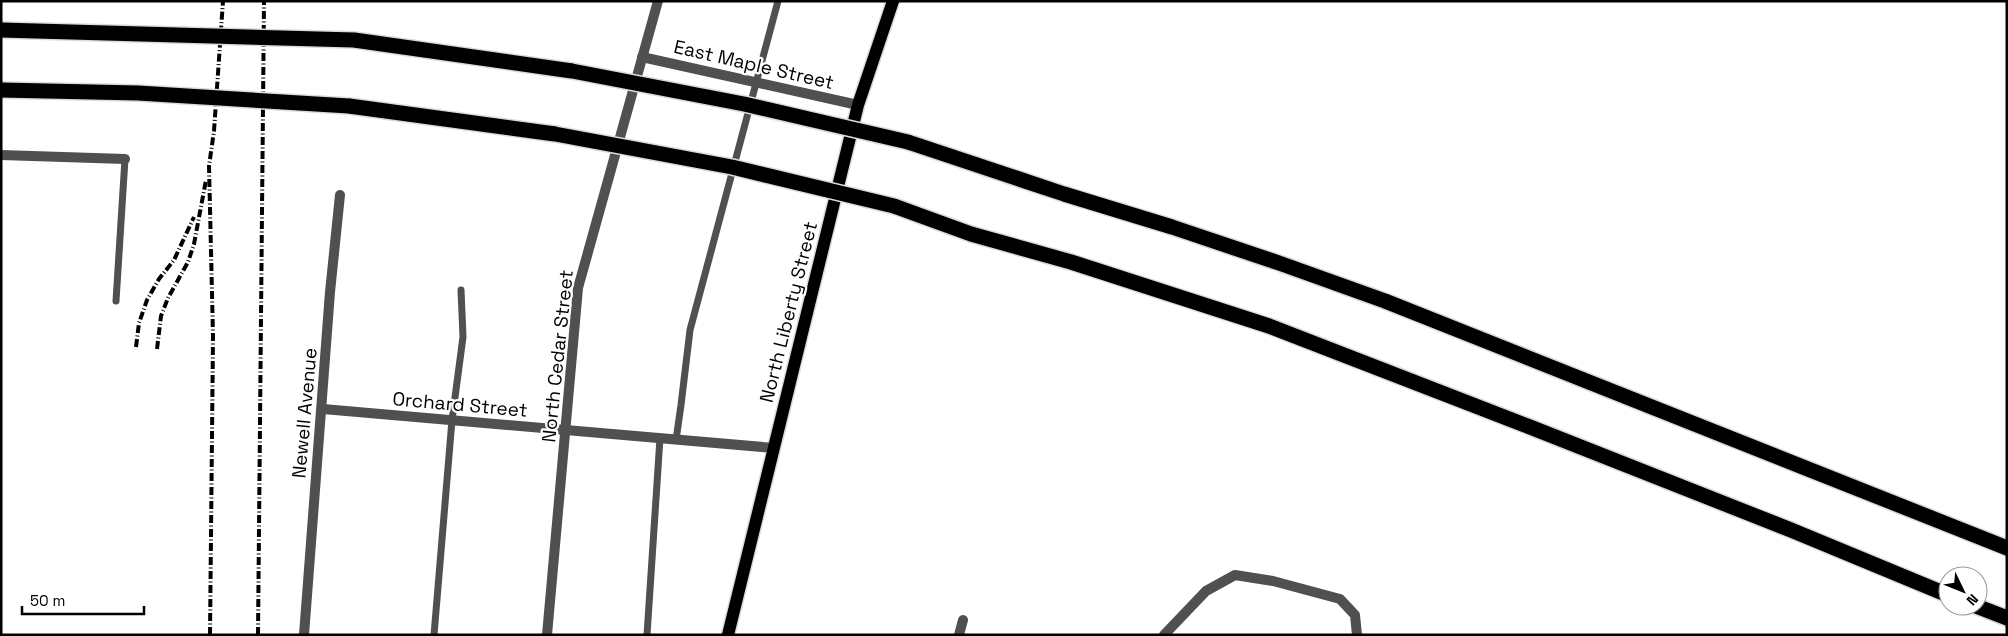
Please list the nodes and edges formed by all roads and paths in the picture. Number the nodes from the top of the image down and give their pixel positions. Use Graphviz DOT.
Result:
graph roads {
  1 [pos="658,1"];
  2 [pos="778,1"];
  3 [pos="893,1"];
  4 [pos="1,30"];
  5 [pos="642,57"];
  6 [pos="755,82"];
  7 [pos="1,90"];
  8 [pos="858,105"];
  9 [pos="1,154"];
  10 [pos="125,159"];
  11 [pos="340,195"];
  12 [pos="461,290"];
  13 [pos="116,301"];
  14 [pos="323,409"];
  15 [pos="452,420"];
  16 [pos="566,430"];
  17 [pos="660,438"];
  18 [pos="676,440"];
  19 [pos="774,448"];
  20 [pos="2007,548"];
  21 [pos="1938,591"];
  22 [pos="1988,611"];
  23 [pos="2007,618"];
  24 [pos="963,620"];
  25 [pos="304,635"];
  26 [pos="434,635"];
  27 [pos="548,635"];
  28 [pos="647,635"];
  29 [pos="728,635"];
  30 [pos="960,635"];
  31 [pos="1164,635"];
  32 [pos="1357,635"];
  1 -- 5 [label="street, North Cedar Street"];
  2 -- 6 [label="lane"];
  3 -- 8 [label="main road, North Liberty Street"];
  4 -- 20 [label="highway, bridge"];
  5 -- 6 [label="street, East Maple Street"];
  5 -- 16 [label="street, North Cedar Street"];
  6 -- 8 [label="street, East Maple Street"];
  6 -- 18 [label="lane"];
  7 -- 21 [label="highway, bridge"];
  8 -- 19 [label="main road, North Liberty Street"];
  9 -- 10 [label="street"];
  10 -- 13 [label="lane"];
  11 -- 14 [label="street, Newell Avenue"];
  12 -- 15 [label="lane"];
  14 -- 15 [label="street, Orchard Street"];
  14 -- 25 [label="street, Newell Avenue"];
  15 -- 16 [label="street, Orchard Street"];
  15 -- 26 [label="lane"];
  16 -- 17 [label="street, Orchard Street"];
  16 -- 27 [label="street, North Cedar Street"];
  17 -- 18 [label="street, Orchard Street"];
  17 -- 28 [label="lane"];
  18 -- 19 [label="street, Orchard Street"];
  19 -- 29 [label="main road, North Liberty Street"];
  22 -- 23 [label="highway"];
  24 -- 30 [label="street"];
  31 -- 32 [label="street"];
}
